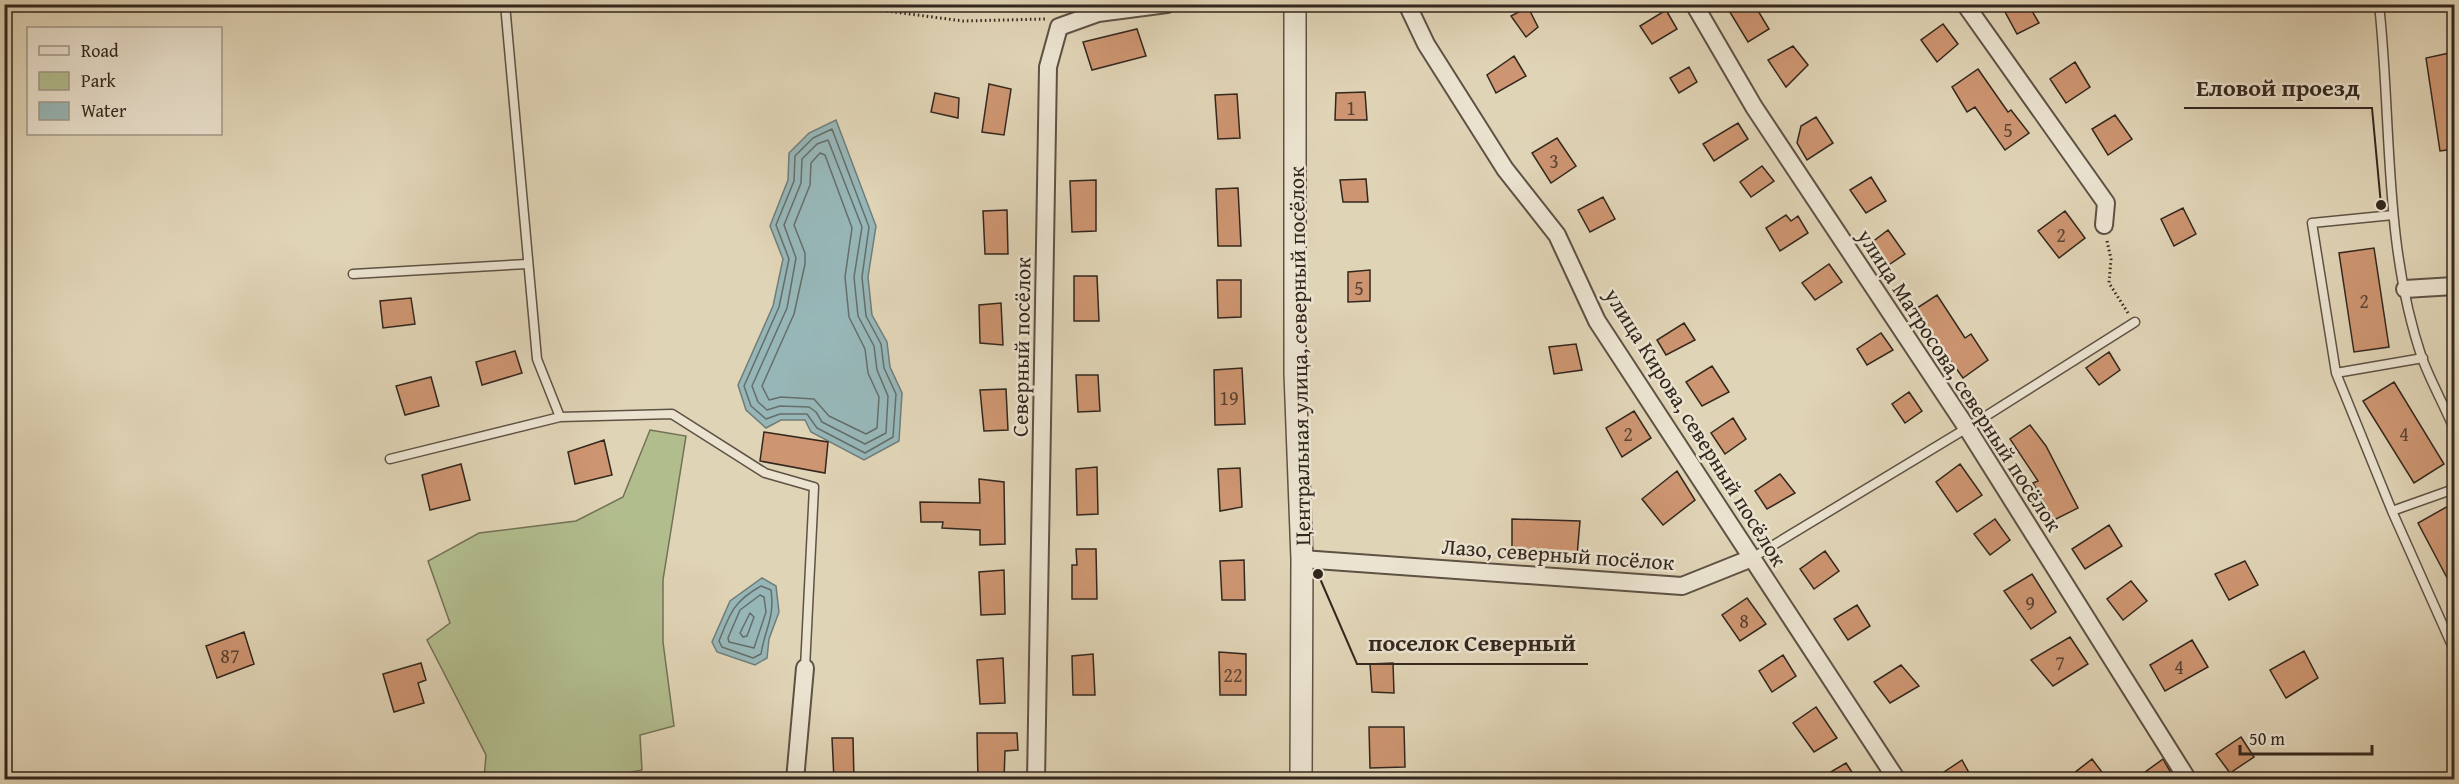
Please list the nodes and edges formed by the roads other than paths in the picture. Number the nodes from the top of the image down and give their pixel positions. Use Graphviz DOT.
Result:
graph roads {
  1 [pos="505,4"];
  2 [pos="1167,4"];
  3 [pos="1295,4"];
  4 [pos="1407,4"];
  5 [pos="1694,4"];
  6 [pos="1965,4"];
  7 [pos="2379,4"];
  8 [pos="2393,215"];
  9 [pos="2104,225"];
  10 [pos="526,264"];
  11 [pos="353,274"];
  12 [pos="2454,286"];
  13 [pos="2405,289"];
  14 [pos="2134,322"];
  15 [pos="2422,358"];
  16 [pos="2336,373"];
  17 [pos="560,417"];
  18 [pos="1967,428"];
  19 [pos="2454,429"];
  20 [pos="390,459"];
  21 [pos="2454,489"];
  22 [pos="2392,511"];
  23 [pos="1752,558"];
  24 [pos="1302,559"];
  25 [pos="2454,650"];
  26 [pos="805,668"];
  27 [pos="795,780"];
  28 [pos="1036,780"];
  29 [pos="1301,780"];
  30 [pos="1897,780"];
  31 [pos="2188,780"];
  1 -- 10 [label="lane"];
  2 -- 28 [label="street, Северный посёлок"];
  3 -- 24 [label="street, Центральная улица, северный посёлок"];
  4 -- 23 [label="street, улица Кирова, северный посёлок"];
  5 -- 18 [label="street, улица Матросова, северный посёлок"];
  6 -- 9 [label="street"];
  7 -- 8 [label="lane"];
  8 -- 13 [label="lane"];
  8 -- 16 [label="lane"];
  10 -- 11 [label="lane"];
  10 -- 17 [label="lane"];
  12 -- 13 [label="street"];
  13 -- 15 [label="lane"];
  14 -- 18 [label="lane, Лазо, северный посёлок"];
  15 -- 16 [label="lane"];
  15 -- 19 [label="lane"];
  16 -- 22 [label="lane"];
  17 -- 20 [label="lane"];
  17 -- 26 [label="lane"];
  18 -- 23 [label="lane, Лазо, северный посёлок"];
  18 -- 31 [label="street, улица Матросова, северный посёлок"];
  21 -- 22 [label="lane"];
  22 -- 25 [label="lane"];
  23 -- 24 [label="street, Лазо, северный посёлок"];
  23 -- 30 [label="street, улица Кирова, северный посёлок"];
  24 -- 29 [label="street, Центральная улица, северный посёлок"];
  26 -- 27 [label="street"];
}
